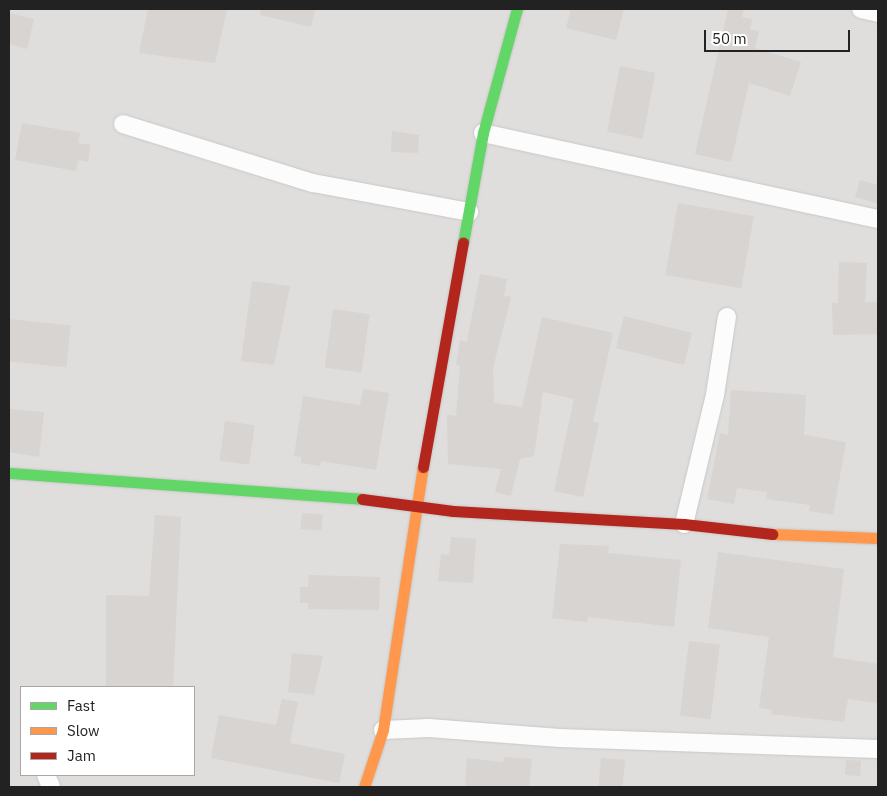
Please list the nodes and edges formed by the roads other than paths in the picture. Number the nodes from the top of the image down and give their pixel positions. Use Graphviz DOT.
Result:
graph roads {
  1 [pos="861,9"];
  2 [pos="514,10"];
  3 [pos="878,12"];
  4 [pos="123,124"];
  5 [pos="483,133"];
  6 [pos="469,212"];
  7 [pos="878,219"];
  8 [pos="727,317"];
  9 [pos="9,473"];
  10 [pos="416,503"];
  11 [pos="684,524"];
  12 [pos="878,538"];
  13 [pos="383,730"];
  14 [pos="878,749"];
  15 [pos="364,787"];
  1 -- 3 [label="street"];
  2 -- 5 [label="street"];
  4 -- 6 [label="street"];
  5 -- 6 [label="street"];
  5 -- 7 [label="street"];
  6 -- 10 [label="street"];
  8 -- 11 [label="street"];
  9 -- 10 [label="street"];
  10 -- 11 [label="street"];
  10 -- 13 [label="street"];
  11 -- 12 [label="street"];
  13 -- 14 [label="street"];
  13 -- 15 [label="street"];
}
